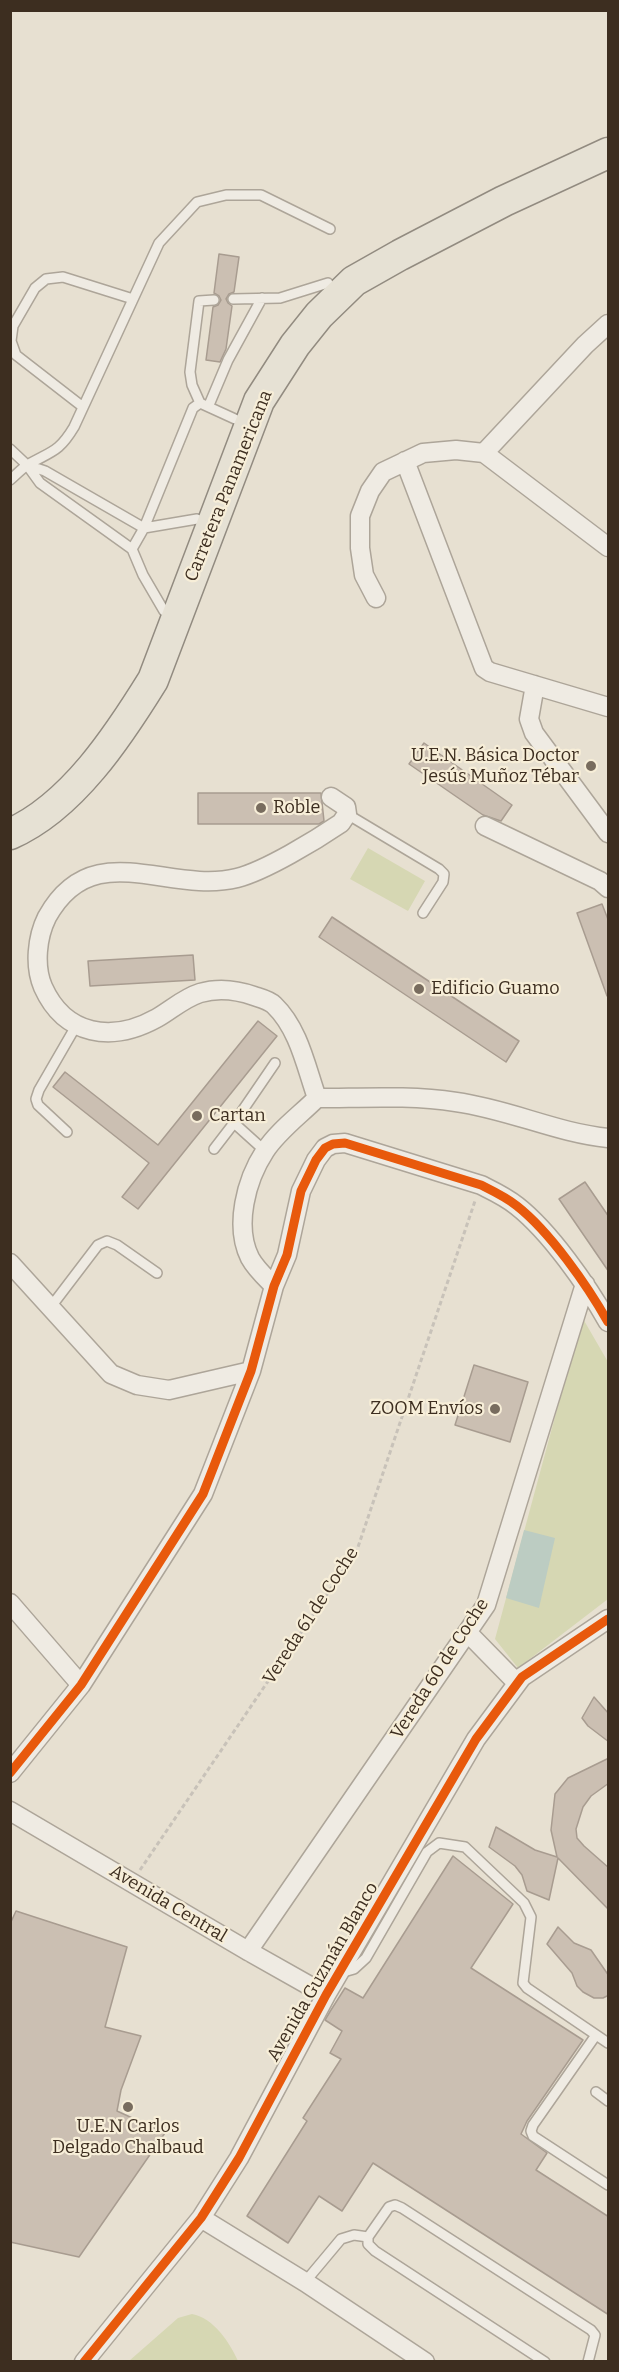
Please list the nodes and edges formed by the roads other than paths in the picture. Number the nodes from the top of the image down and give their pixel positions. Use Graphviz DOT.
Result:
graph roads {
  1 [pos="609,131"];
  2 [pos="609,153"];
  3 [pos="330,229"];
  4 [pos="328,283"];
  5 [pos="262,298"];
  6 [pos="133,299"];
  7 [pos="233,299"];
  8 [pos="214,300"];
  9 [pos="609,324"];
  10 [pos="205,404"];
  11 [pos="83,407"];
  12 [pos="235,419"];
  13 [pos="10,449"];
  14 [pos="484,453"];
  15 [pos="405,461"];
  16 [pos="27,465"];
  17 [pos="10,480"];
  18 [pos="197,519"];
  19 [pos="144,528"];
  20 [pos="609,547"];
  21 [pos="132,549"];
  22 [pos="376,598"];
  23 [pos="164,611"];
  24 [pos="536,685"];
  25 [pos="609,707"];
  26 [pos="331,797"];
  27 [pos="10,812"];
  28 [pos="347,814"];
  29 [pos="485,826"];
  30 [pos="609,833"];
  31 [pos="10,834"];
  32 [pos="609,888"];
  33 [pos="423,913"];
  34 [pos="76,1026"];
  35 [pos="275,1063"];
  36 [pos="318,1098"];
  37 [pos="234,1124"];
  38 [pos="67,1132"];
  39 [pos="609,1138"];
  40 [pos="214,1149"];
  41 [pos="264,1151"];
  42 [pos="10,1263"];
  43 [pos="157,1273"];
  44 [pos="585,1284"];
  45 [pos="274,1286"];
  46 [pos="50,1308"];
  47 [pos="609,1322"];
  48 [pos="251,1371"];
  49 [pos="10,1603"];
  50 [pos="609,1619"];
  51 [pos="468,1633"];
  52 [pos="517,1683"];
  53 [pos="81,1685"];
  54 [pos="10,1773"];
  55 [pos="10,1811"];
  56 [pos="248,1951"];
  57 [pos="340,1972"];
  58 [pos="326,1995"];
  59 [pos="596,2035"];
  60 [pos="609,2043"];
  61 [pos="596,2092"];
  62 [pos="609,2100"];
  63 [pos="609,2186"];
  64 [pos="201,2218"];
  65 [pos="368,2237"];
  66 [pos="305,2282"];
  67 [pos="84,2361"];
  68 [pos="425,2361"];
  69 [pos="545,2361"];
  70 [pos="588,2361"];
  1 -- 4 [label="main road, Carretera Panamericana"];
  2 -- 31 [label="main road, Carretera Panamericana"];
  3 -- 6 [label="lane"];
  4 -- 5 [label="lane"];
  4 -- 12 [label="main road, Carretera Panamericana"];
  5 -- 7 [label="lane"];
  5 -- 10 [label="lane"];
  6 -- 11 [label="lane"];
  6 -- 11 [label="lane"];
  8 -- 10 [label="lane"];
  9 -- 14 [label="street"];
  10 -- 12 [label="lane"];
  10 -- 19 [label="lane"];
  11 -- 16 [label="lane"];
  12 -- 18 [label="main road, Carretera Panamericana"];
  13 -- 16 [label="lane"];
  14 -- 15 [label="street"];
  14 -- 20 [label="street"];
  15 -- 22 [label="street"];
  15 -- 24 [label="street"];
  16 -- 17 [label="lane"];
  16 -- 19 [label="lane"];
  16 -- 21 [label="lane"];
  18 -- 19 [label="lane"];
  18 -- 23 [label="main road, Carretera Panamericana"];
  19 -- 21 [label="lane"];
  21 -- 23 [label="lane"];
  23 -- 27 [label="main road, Carretera Panamericana"];
  24 -- 25 [label="street"];
  24 -- 30 [label="street"];
  26 -- 28 [label="street"];
  28 -- 33 [label="lane"];
  28 -- 34 [label="street"];
  29 -- 32 [label="street"];
  34 -- 36 [label="street"];
  34 -- 38 [label="lane"];
  35 -- 37 [label="lane"];
  36 -- 39 [label="street"];
  36 -- 41 [label="street"];
  37 -- 40 [label="lane"];
  37 -- 41 [label="lane"];
  41 -- 45 [label="street"];
  42 -- 46 [label="street"];
  43 -- 46 [label="lane"];
  44 -- 45 [label="street"];
  44 -- 47 [label="street"];
  44 -- 51 [label="street, Vereda 60 de Coche"];
  45 -- 48 [label="street"];
  46 -- 48 [label="street"];
  48 -- 53 [label="street"];
  49 -- 53 [label="street"];
  50 -- 52 [label="street, Avenida Guzmán Blanco"];
  51 -- 52 [label="street"];
  51 -- 56 [label="street, Vereda 60 de Coche"];
  52 -- 57 [label="street, Avenida Guzmán Blanco"];
  53 -- 54 [label="street"];
  55 -- 56 [label="street, Avenida Central"];
  56 -- 58 [label="street, Avenida Central"];
  57 -- 58 [label="street, Avenida Guzmán Blanco"];
  57 -- 59 [label="lane"];
  58 -- 64 [label="street, Avenida Guzmán Blanco"];
  59 -- 60 [label="lane"];
  59 -- 63 [label="lane"];
  61 -- 62 [label="lane"];
  64 -- 66 [label="street"];
  64 -- 67 [label="street, Avenida Guzmán Blanco"];
  65 -- 66 [label="lane"];
  65 -- 69 [label="lane"];
  65 -- 70 [label="lane"];
  66 -- 68 [label="street"];
}
